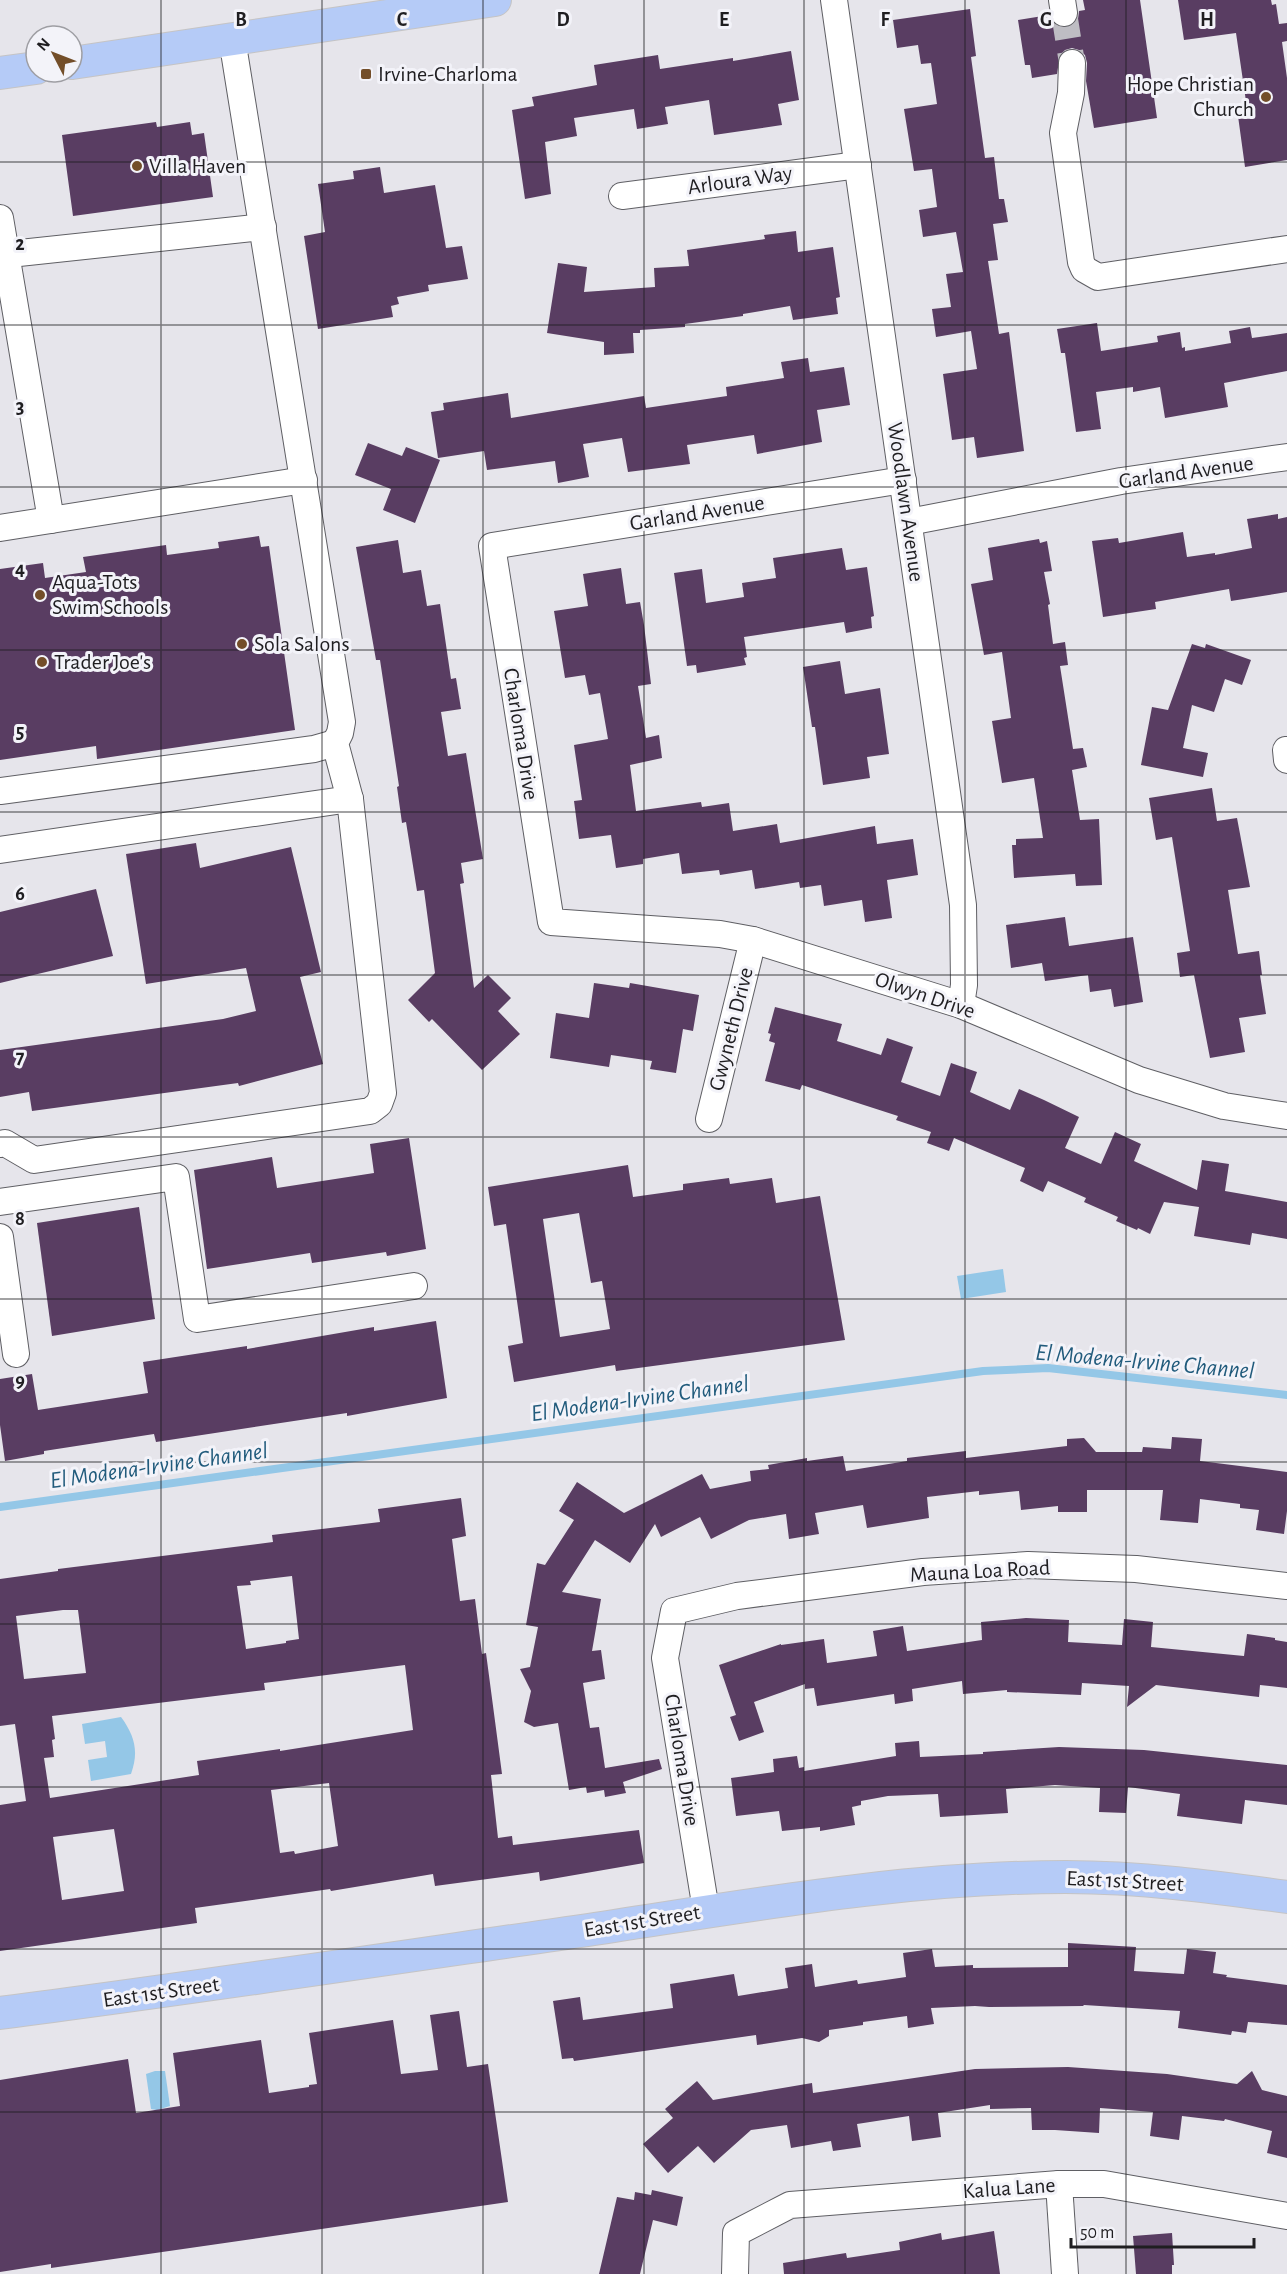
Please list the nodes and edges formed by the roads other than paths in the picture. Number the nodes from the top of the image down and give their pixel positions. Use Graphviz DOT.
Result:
graph roads {
  1 [pos="495,0"];
  2 [pos="834,0"];
  3 [pos="405,7"];
  4 [pos="232,39"];
  5 [pos="84,61"];
  6 [pos="1072,63"];
  7 [pos="24,70"];
  8 [pos="0,73"];
  9 [pos="858,165"];
  10 [pos="622,196"];
  11 [pos="0,218"];
  12 [pos="263,227"];
  13 [pos="1287,249"];
  14 [pos="3,254"];
  15 [pos="1287,458"];
  16 [pos="304,480"];
  17 [pos="903,480"];
  18 [pos="51,520"];
  19 [pos="909,522"];
  20 [pos="0,528"];
  21 [pos="492,546"];
  22 [pos="335,743"];
  23 [pos="0,791"];
  24 [pos="350,799"];
  25 [pos="0,850"];
  26 [pos="551,922"];
  27 [pos="753,940"];
  28 [pos="961,1005"];
  29 [pos="1287,1116"];
  30 [pos="709,1119"];
  31 [pos="0,1144"];
  32 [pos="0,1202"];
  33 [pos="0,1237"];
  34 [pos="414,1286"];
  35 [pos="16,1354"];
  36 [pos="1287,1586"];
  37 [pos="674,1611"];
  38 [pos="1287,1897"];
  39 [pos="706,1910"];
  40 [pos="0,2013"];
  41 [pos="1059,2184"];
  42 [pos="1287,2216"];
  43 [pos="735,2274"];
  44 [pos="1065,2274"];
  1 -- 3 [label="main road"];
  2 -- 9 [label="street, Woodlawn Avenue"];
  3 -- 4 [label="main road"];
  4 -- 5 [label="main road"];
  4 -- 12 [label="street"];
  6 -- 13 [label="street"];
  7 -- 8 [label="main road"];
  9 -- 10 [label="street, Arloura Way"];
  9 -- 17 [label="street, Woodlawn Avenue"];
  11 -- 14 [label="street"];
  12 -- 14 [label="street"];
  12 -- 16 [label="street"];
  14 -- 18 [label="street"];
  15 -- 19 [label="street, Garland Avenue"];
  16 -- 18 [label="street"];
  16 -- 22 [label="street"];
  17 -- 19 [label="street, Woodlawn Avenue"];
  17 -- 21 [label="street, Garland Avenue"];
  18 -- 20 [label="street"];
  19 -- 28 [label="street, Woodlawn Avenue"];
  21 -- 26 [label="street, Charloma Drive"];
  22 -- 23 [label="street"];
  22 -- 24 [label="street"];
  24 -- 25 [label="street"];
  24 -- 31 [label="street"];
  26 -- 27 [label="street, Olwyn Drive"];
  27 -- 28 [label="street, Olwyn Drive"];
  27 -- 30 [label="street, Gwyneth Drive"];
  28 -- 29 [label="street, Olwyn Drive"];
  32 -- 34 [label="street"];
  33 -- 35 [label="street"];
  36 -- 37 [label="street, Mauna Loa Road"];
  37 -- 39 [label="street, Charloma Drive"];
  38 -- 39 [label="main road, East 1st Street"];
  39 -- 40 [label="main road, East 1st Street"];
  41 -- 42 [label="street, Kalua Lane"];
  41 -- 43 [label="street, Kalua Lane"];
  41 -- 44 [label="street"];
}
